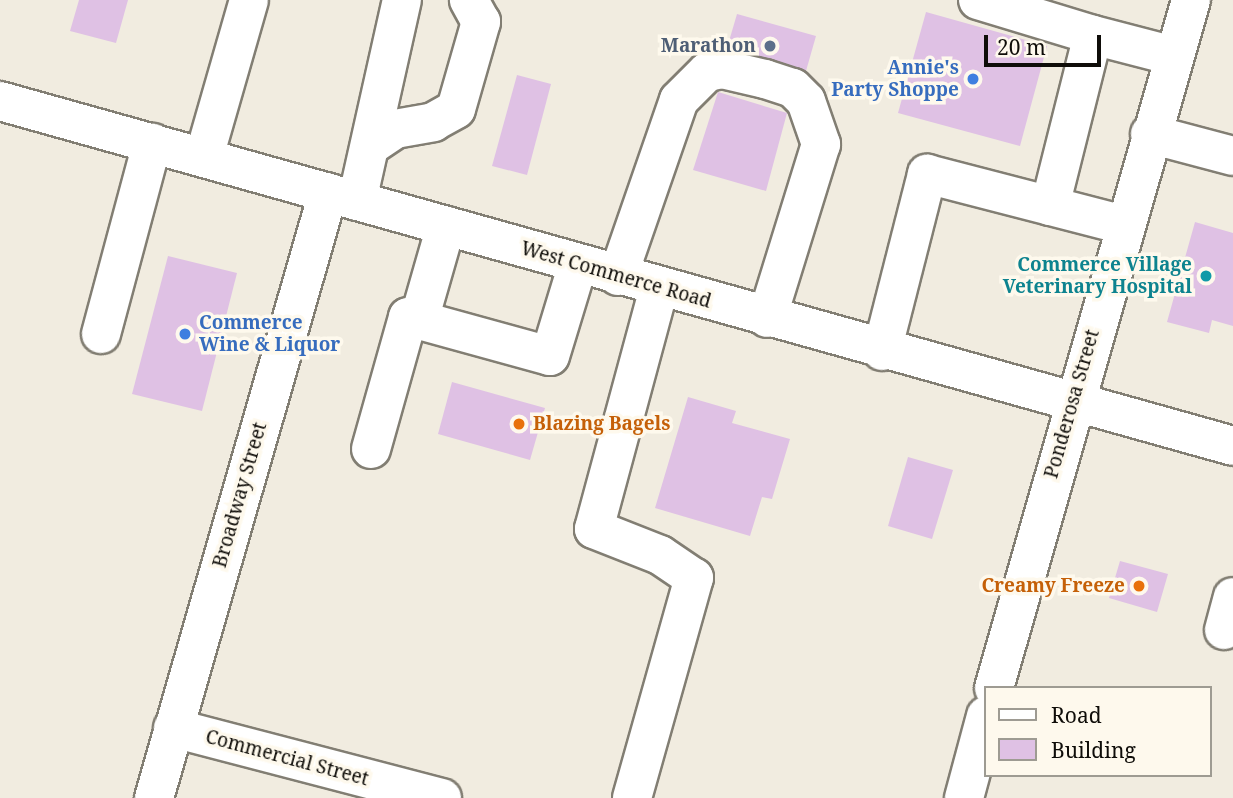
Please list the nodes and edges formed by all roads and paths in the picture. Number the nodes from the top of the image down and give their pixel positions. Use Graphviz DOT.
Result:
graph roads {
  1 [pos="248,0"];
  2 [pos="402,0"];
  3 [pos="468,0"];
  4 [pos="978,0"];
  5 [pos="1191,0"];
  6 [pos="1093,35"];
  7 [pos="1174,56"];
  8 [pos="0,101"];
  9 [pos="1150,134"];
  10 [pos="152,143"];
  11 [pos="373,144"];
  12 [pos="1233,156"];
  13 [pos="204,157"];
  14 [pos="343,197"];
  15 [pos="1050,206"];
  16 [pos="1124,225"];
  17 [pos="446,226"];
  18 [pos="578,264"];
  19 [pos="618,276"];
  20 [pos="659,288"];
  21 [pos="767,318"];
  22 [pos="419,320"];
  23 [pos="101,334"];
  24 [pos="882,351"];
  25 [pos="1071,405"];
  26 [pos="1233,446"];
  27 [pos="371,449"];
  28 [pos="995,686"];
  29 [pos="984,723"];
  30 [pos="173,728"];
  31 [pos="153,798"];
  32 [pos="442,798"];
  33 [pos="632,798"];
  34 [pos="964,798"];
  1 -- 13 [label="street"];
  2 -- 11 [label="street, Broadway Street"];
  3 -- 11 [label="street"];
  4 -- 6 [label="street"];
  5 -- 7 [label="street, Ponderosa Street"];
  6 -- 7 [label="street"];
  6 -- 15 [label="street"];
  7 -- 9 [label="street, Ponderosa Street"];
  8 -- 10 [label="street, West Commerce Road"];
  9 -- 12 [label="street"];
  9 -- 16 [label="street, Ponderosa Street"];
  10 -- 13 [label="street, West Commerce Road"];
  10 -- 23 [label="street"];
  11 -- 14 [label="street, Broadway Street"];
  13 -- 14 [label="street, West Commerce Road"];
  14 -- 17 [label="street, West Commerce Road"];
  14 -- 30 [label="street, Broadway Street"];
  15 -- 16 [label="street"];
  15 -- 24 [label="street"];
  16 -- 25 [label="street, Ponderosa Street"];
  17 -- 18 [label="street, West Commerce Road"];
  17 -- 22 [label="street"];
  18 -- 19 [label="street, West Commerce Road"];
  18 -- 22 [label="street"];
  19 -- 20 [label="street, West Commerce Road"];
  19 -- 21 [label="street"];
  20 -- 21 [label="street, West Commerce Road"];
  20 -- 33 [label="street"];
  21 -- 24 [label="street, West Commerce Road"];
  22 -- 27 [label="street"];
  24 -- 25 [label="street, West Commerce Road"];
  25 -- 26 [label="street, West Commerce Road"];
  25 -- 28 [label="street, Ponderosa Street"];
  29 -- 34 [label="street"];
  30 -- 31 [label="street, Broadway Street"];
  30 -- 32 [label="street, Commercial Street"];
}
